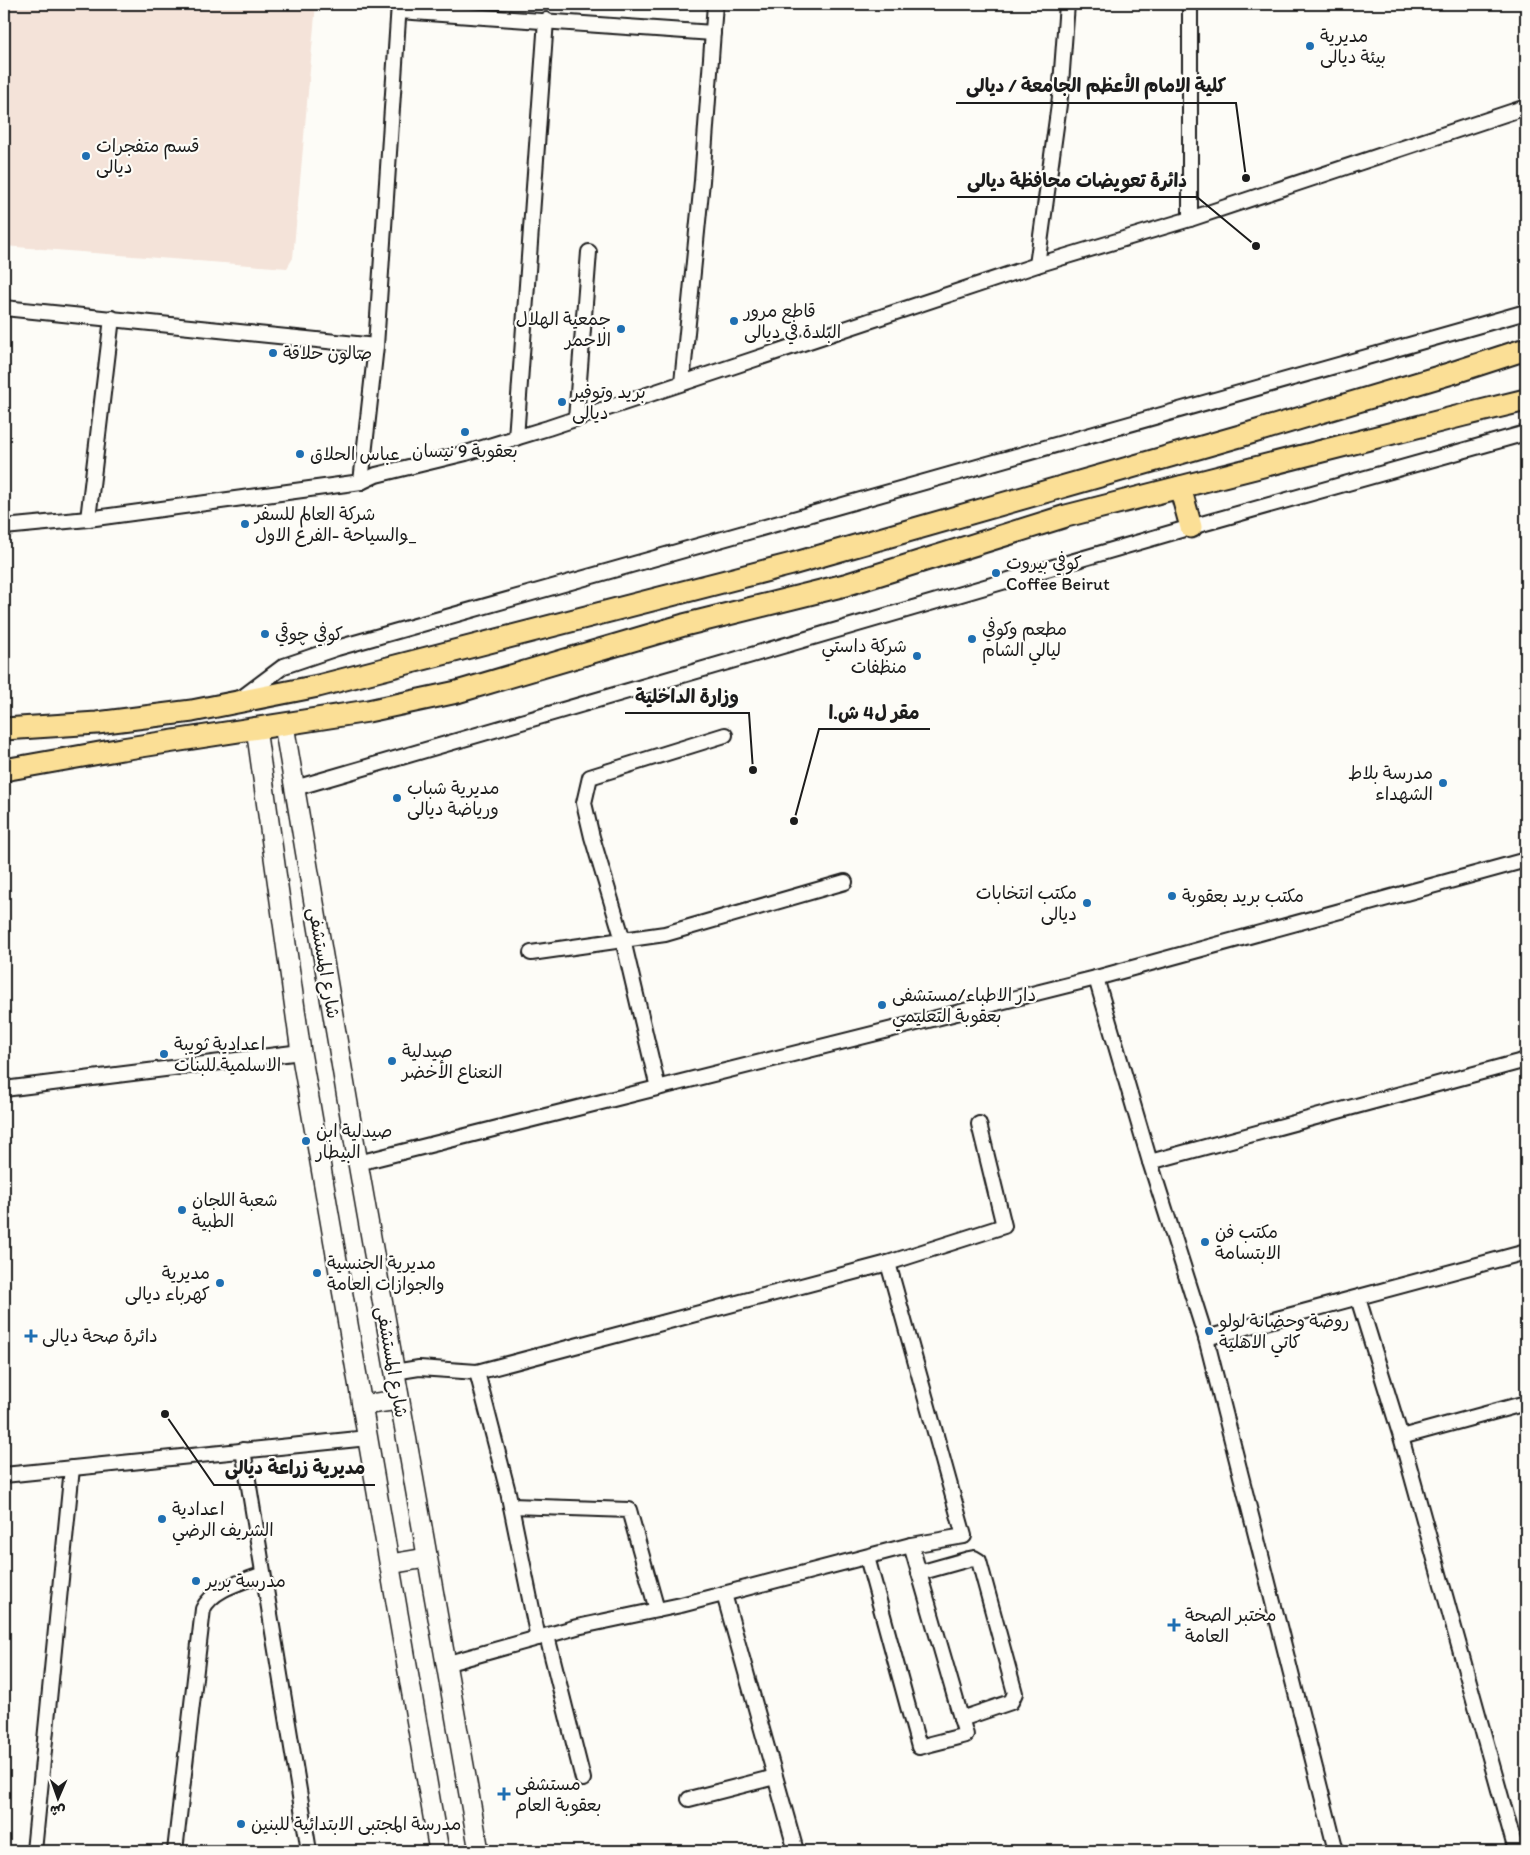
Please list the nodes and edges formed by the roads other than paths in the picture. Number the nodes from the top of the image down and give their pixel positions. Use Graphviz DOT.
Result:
graph roads {
  1 [pos="715,4"];
  2 [pos="1067,4"];
  3 [pos="1190,4"];
  4 [pos="399,7"];
  5 [pos="546,20"];
  6 [pos="713,33"];
  7 [pos="1526,107"];
  8 [pos="1190,219"];
  9 [pos="589,252"];
  10 [pos="1037,265"];
  11 [pos="4,308"];
  12 [pos="1526,312"];
  13 [pos="112,318"];
  14 [pos="376,346"];
  15 [pos="1526,349"];
  16 [pos="682,383"];
  17 [pos="1526,400"];
  18 [pos="576,419"];
  19 [pos="1526,433"];
  20 [pos="516,438"];
  21 [pos="361,482"];
  22 [pos="1180,487"];
  23 [pos="88,519"];
  24 [pos="4,527"];
  25 [pos="1191,527"];
  26 [pos="234,703"];
  27 [pos="284,725"];
  28 [pos="256,728"];
  29 [pos="4,729"];
  30 [pos="725,735"];
  31 [pos="4,770"];
  32 [pos="295,788"];
  33 [pos="1526,860"];
  34 [pos="308,866"];
  35 [pos="276,871"];
  36 [pos="845,882"];
  37 [pos="623,940"];
  38 [pos="531,953"];
  39 [pos="1096,978"];
  40 [pos="301,1052"];
  41 [pos="1526,1060"];
  42 [pos="658,1088"];
  43 [pos="4,1089"];
  44 [pos="979,1124"];
  45 [pos="1150,1162"];
  46 [pos="358,1164"];
  47 [pos="1526,1252"];
  48 [pos="888,1263"];
  49 [pos="1358,1298"];
  50 [pos="1206,1338"];
  51 [pos="394,1372"];
  52 [pos="477,1372"];
  53 [pos="399,1400"];
  54 [pos="1526,1403"];
  55 [pos="362,1405"];
  56 [pos="1401,1437"];
  57 [pos="368,1438"];
  58 [pos="243,1450"];
  59 [pos="72,1468"];
  60 [pos="4,1475"];
  61 [pos="511,1506"];
  62 [pos="911,1545"];
  63 [pos="867,1557"];
  64 [pos="426,1558"];
  65 [pos="390,1564"];
  66 [pos="919,1573"];
  67 [pos="263,1574"];
  68 [pos="724,1594"];
  69 [pos="657,1610"];
  70 [pos="542,1637"];
  71 [pos="445,1664"];
  72 [pos="961,1719"];
  73 [pos="775,1778"];
  74 [pos="583,1779"];
  75 [pos="689,1799"];
  76 [pos="34,1851"];
  77 [pos="175,1851"];
  78 [pos="309,1851"];
  79 [pos="439,1851"];
  80 [pos="479,1851"];
  81 [pos="796,1851"];
  82 [pos="1336,1851"];
  83 [pos="1516,1851"];
  1 -- 6 [label="street"];
  2 -- 10 [label="street"];
  3 -- 8 [label="street"];
  4 -- 5 [label="street"];
  4 -- 14 [label="street"];
  5 -- 6 [label="street"];
  5 -- 20 [label="street"];
  6 -- 16 [label="street"];
  7 -- 8 [label="street"];
  8 -- 10 [label="street"];
  9 -- 18 [label="street"];
  10 -- 16 [label="street"];
  11 -- 13 [label="street"];
  12 -- 26 [label="street"];
  13 -- 14 [label="street"];
  13 -- 23 [label="street"];
  14 -- 21 [label="street"];
  15 -- 26 [label="main road"];
  16 -- 18 [label="street"];
  17 -- 22 [label="main road"];
  18 -- 20 [label="street"];
  19 -- 25 [label="street"];
  20 -- 21 [label="street"];
  21 -- 23 [label="street"];
  22 -- 25 [label="main road"];
  22 -- 27 [label="main road"];
  23 -- 24 [label="street"];
  25 -- 32 [label="street"];
  26 -- 29 [label="main road"];
  27 -- 28 [label="main road"];
  27 -- 32 [label="street, شارع المستشفى"];
  28 -- 31 [label="main road"];
  28 -- 35 [label="street, شارع المستشفى"];
  30 -- 37 [label="street"];
  32 -- 34 [label="street, شارع المستشفى"];
  33 -- 39 [label="street"];
  34 -- 35 [label="street"];
  34 -- 46 [label="street, شارع المستشفى"];
  35 -- 40 [label="street, شارع المستشفى"];
  36 -- 37 [label="street"];
  37 -- 38 [label="street"];
  37 -- 42 [label="street"];
  39 -- 42 [label="street"];
  39 -- 45 [label="street"];
  40 -- 43 [label="street"];
  40 -- 55 [label="street, شارع المستشفى"];
  41 -- 45 [label="street"];
  42 -- 46 [label="street"];
  44 -- 48 [label="street"];
  45 -- 50 [label="street"];
  46 -- 51 [label="street, شارع المستشفى"];
  47 -- 49 [label="street"];
  48 -- 52 [label="street"];
  48 -- 62 [label="street"];
  49 -- 50 [label="street"];
  49 -- 56 [label="street"];
  50 -- 82 [label="street"];
  51 -- 52 [label="street"];
  51 -- 53 [label="street, شارع المستشفى"];
  52 -- 61 [label="street"];
  53 -- 55 [label="street"];
  53 -- 64 [label="street, شارع المستشفى"];
  54 -- 56 [label="street"];
  55 -- 57 [label="street, شارع المستشفى"];
  56 -- 83 [label="street"];
  57 -- 58 [label="street"];
  57 -- 65 [label="street, شارع المستشفى"];
  58 -- 59 [label="street"];
  58 -- 67 [label="street"];
  59 -- 60 [label="street"];
  59 -- 76 [label="street"];
  61 -- 69 [label="street"];
  61 -- 70 [label="street"];
  62 -- 63 [label="street"];
  62 -- 66 [label="street"];
  63 -- 68 [label="street"];
  63 -- 72 [label="street"];
  64 -- 65 [label="street"];
  64 -- 71 [label="street, شارع المستشفى"];
  65 -- 79 [label="street, شارع المستشفى"];
  66 -- 72 [label="street"];
  66 -- 72 [label="street"];
  67 -- 77 [label="street"];
  67 -- 78 [label="street"];
  68 -- 69 [label="street"];
  68 -- 73 [label="street"];
  69 -- 70 [label="street"];
  70 -- 71 [label="street"];
  70 -- 74 [label="street"];
  71 -- 80 [label="street, شارع المستشفى"];
  73 -- 75 [label="street"];
  73 -- 81 [label="street"];
}
